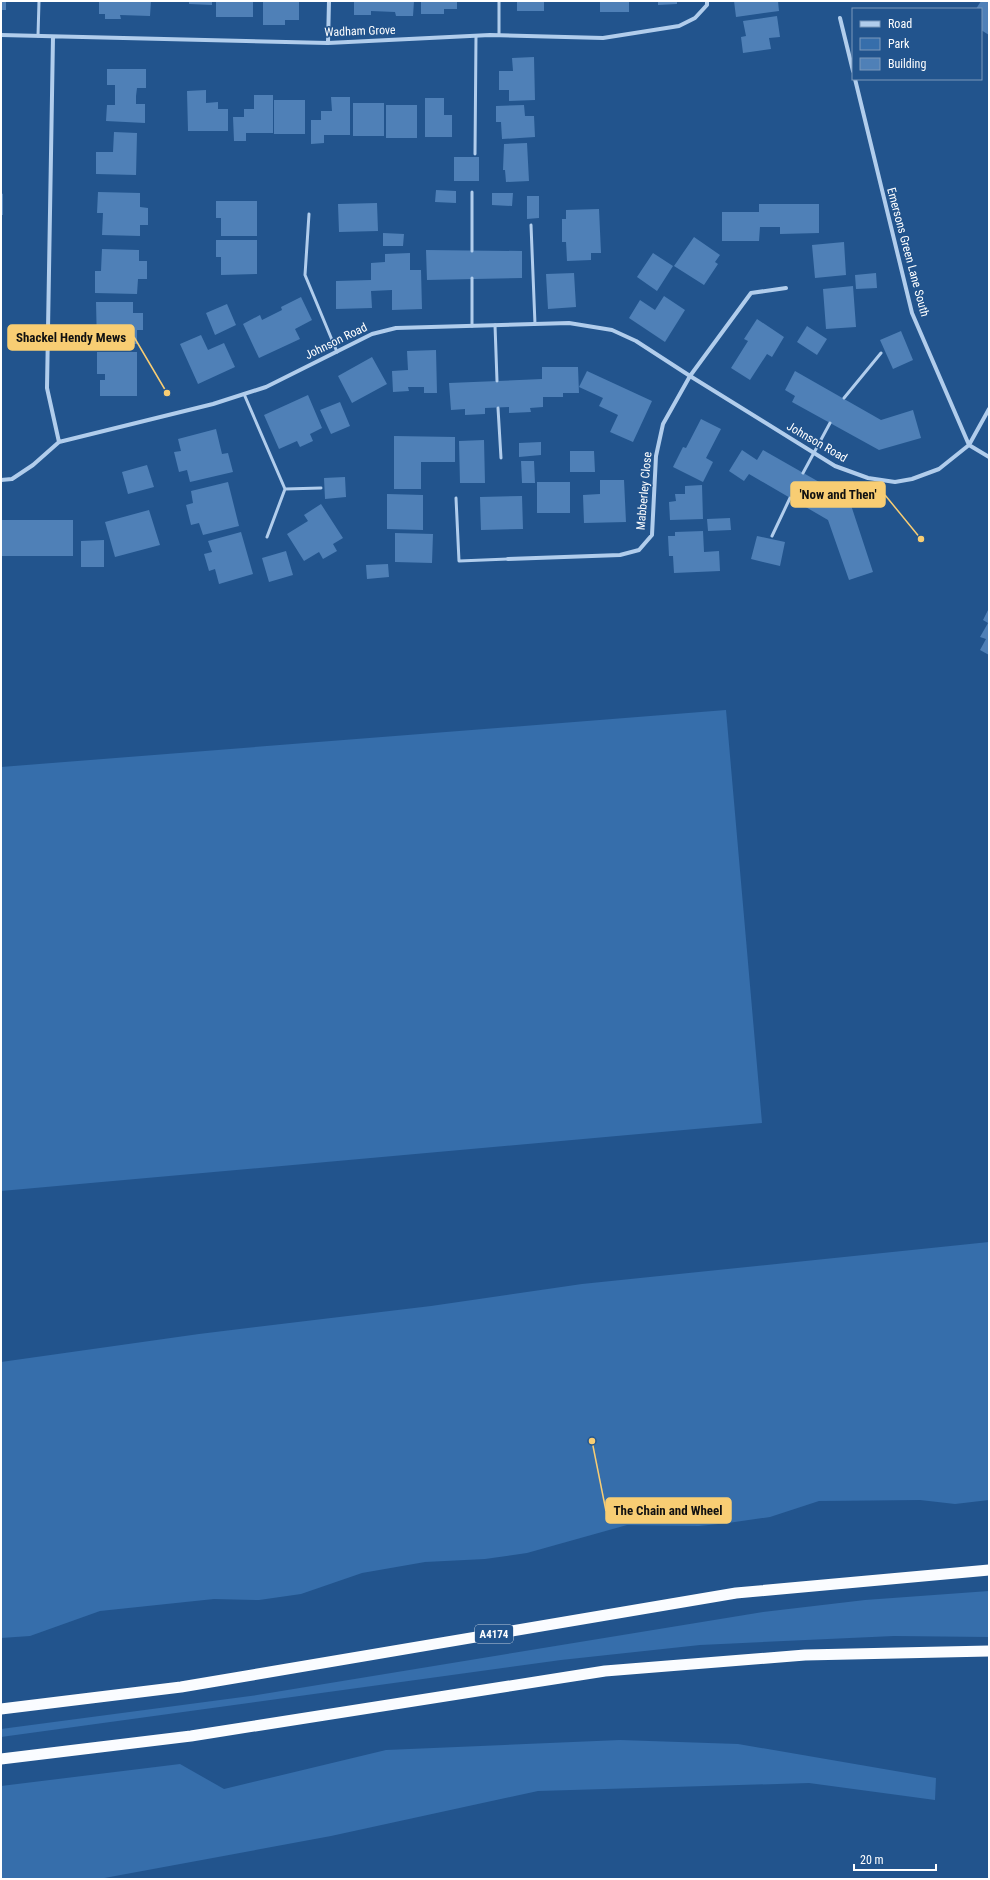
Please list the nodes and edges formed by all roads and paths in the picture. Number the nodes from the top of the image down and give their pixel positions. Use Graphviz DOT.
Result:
graph roads {
  1 [pos="39,1"];
  2 [pos="329,1"];
  3 [pos="498,1"];
  4 [pos="707,1"];
  5 [pos="840,18"];
  6 [pos="1,35"];
  7 [pos="499,35"];
  8 [pos="38,36"];
  9 [pos="476,36"];
  10 [pos="53,37"];
  11 [pos="328,43"];
  12 [pos="852,67"];
  13 [pos="855,80"];
  14 [pos="475,154"];
  15 [pos="472,192"];
  16 [pos="309,214"];
  17 [pos="531,225"];
  18 [pos="472,251"];
  19 [pos="472,278"];
  20 [pos="786,288"];
  21 [pos="535,324"];
  22 [pos="495,325"];
  23 [pos="472,326"];
  24 [pos="337,352"];
  25 [pos="880,353"];
  26 [pos="690,376"];
  27 [pos="497,382"];
  28 [pos="244,394"];
  29 [pos="844,398"];
  30 [pos="498,408"];
  31 [pos="989,409"];
  32 [pos="830,423"];
  33 [pos="59,442"];
  34 [pos="969,445"];
  35 [pos="814,453"];
  36 [pos="989,457"];
  37 [pos="502,458"];
  38 [pos="803,473"];
  39 [pos="1,480"];
  40 [pos="321,488"];
  41 [pos="285,489"];
  42 [pos="456,498"];
  43 [pos="790,498"];
  44 [pos="772,536"];
  45 [pos="267,537"];
  46 [pos="508,559"];
  47 [pos="989,1570"];
  48 [pos="989,1651"];
  49 [pos="1,1709"];
  50 [pos="1,1759"];
  1 -- 8 [label="lane"];
  2 -- 11 [label="street"];
  3 -- 7 [label="lane"];
  4 -- 7 [label="street, Wadham Grove"];
  5 -- 12 [label="street"];
  6 -- 8 [label="street, Wadham Grove"];
  7 -- 9 [label="street, Wadham Grove"];
  8 -- 10 [label="street, Wadham Grove"];
  9 -- 11 [label="street, Wadham Grove"];
  9 -- 14 [label="lane"];
  10 -- 11 [label="street, Wadham Grove"];
  10 -- 33 [label="street"];
  13 -- 34 [label="street, Emersons Green Lane South"];
  15 -- 18 [label="lane"];
  16 -- 24 [label="lane"];
  17 -- 21 [label="lane"];
  19 -- 23 [label="lane"];
  20 -- 26 [label="street"];
  21 -- 22 [label="street, Johnson Road"];
  21 -- 26 [label="street, Johnson Road"];
  22 -- 23 [label="street, Johnson Road"];
  22 -- 27 [label="lane"];
  23 -- 24 [label="street, Johnson Road"];
  24 -- 28 [label="street, Johnson Road"];
  25 -- 29 [label="lane"];
  26 -- 35 [label="street, Johnson Road"];
  26 -- 46 [label="street, Mabberley Close"];
  28 -- 33 [label="street, Johnson Road"];
  28 -- 41 [label="lane"];
  30 -- 37 [label="lane"];
  31 -- 34 [label="street, Johnson Road"];
  32 -- 35 [label="lane"];
  33 -- 39 [label="street, Johnson Road"];
  34 -- 35 [label="street, Johnson Road"];
  34 -- 36 [label="street"];
  35 -- 38 [label="lane"];
  40 -- 41 [label="lane"];
  41 -- 45 [label="lane"];
  42 -- 46 [label="lane"];
  43 -- 44 [label="lane"];
  47 -- 49 [label="highway, A4174"];
  48 -- 50 [label="highway"];
}
